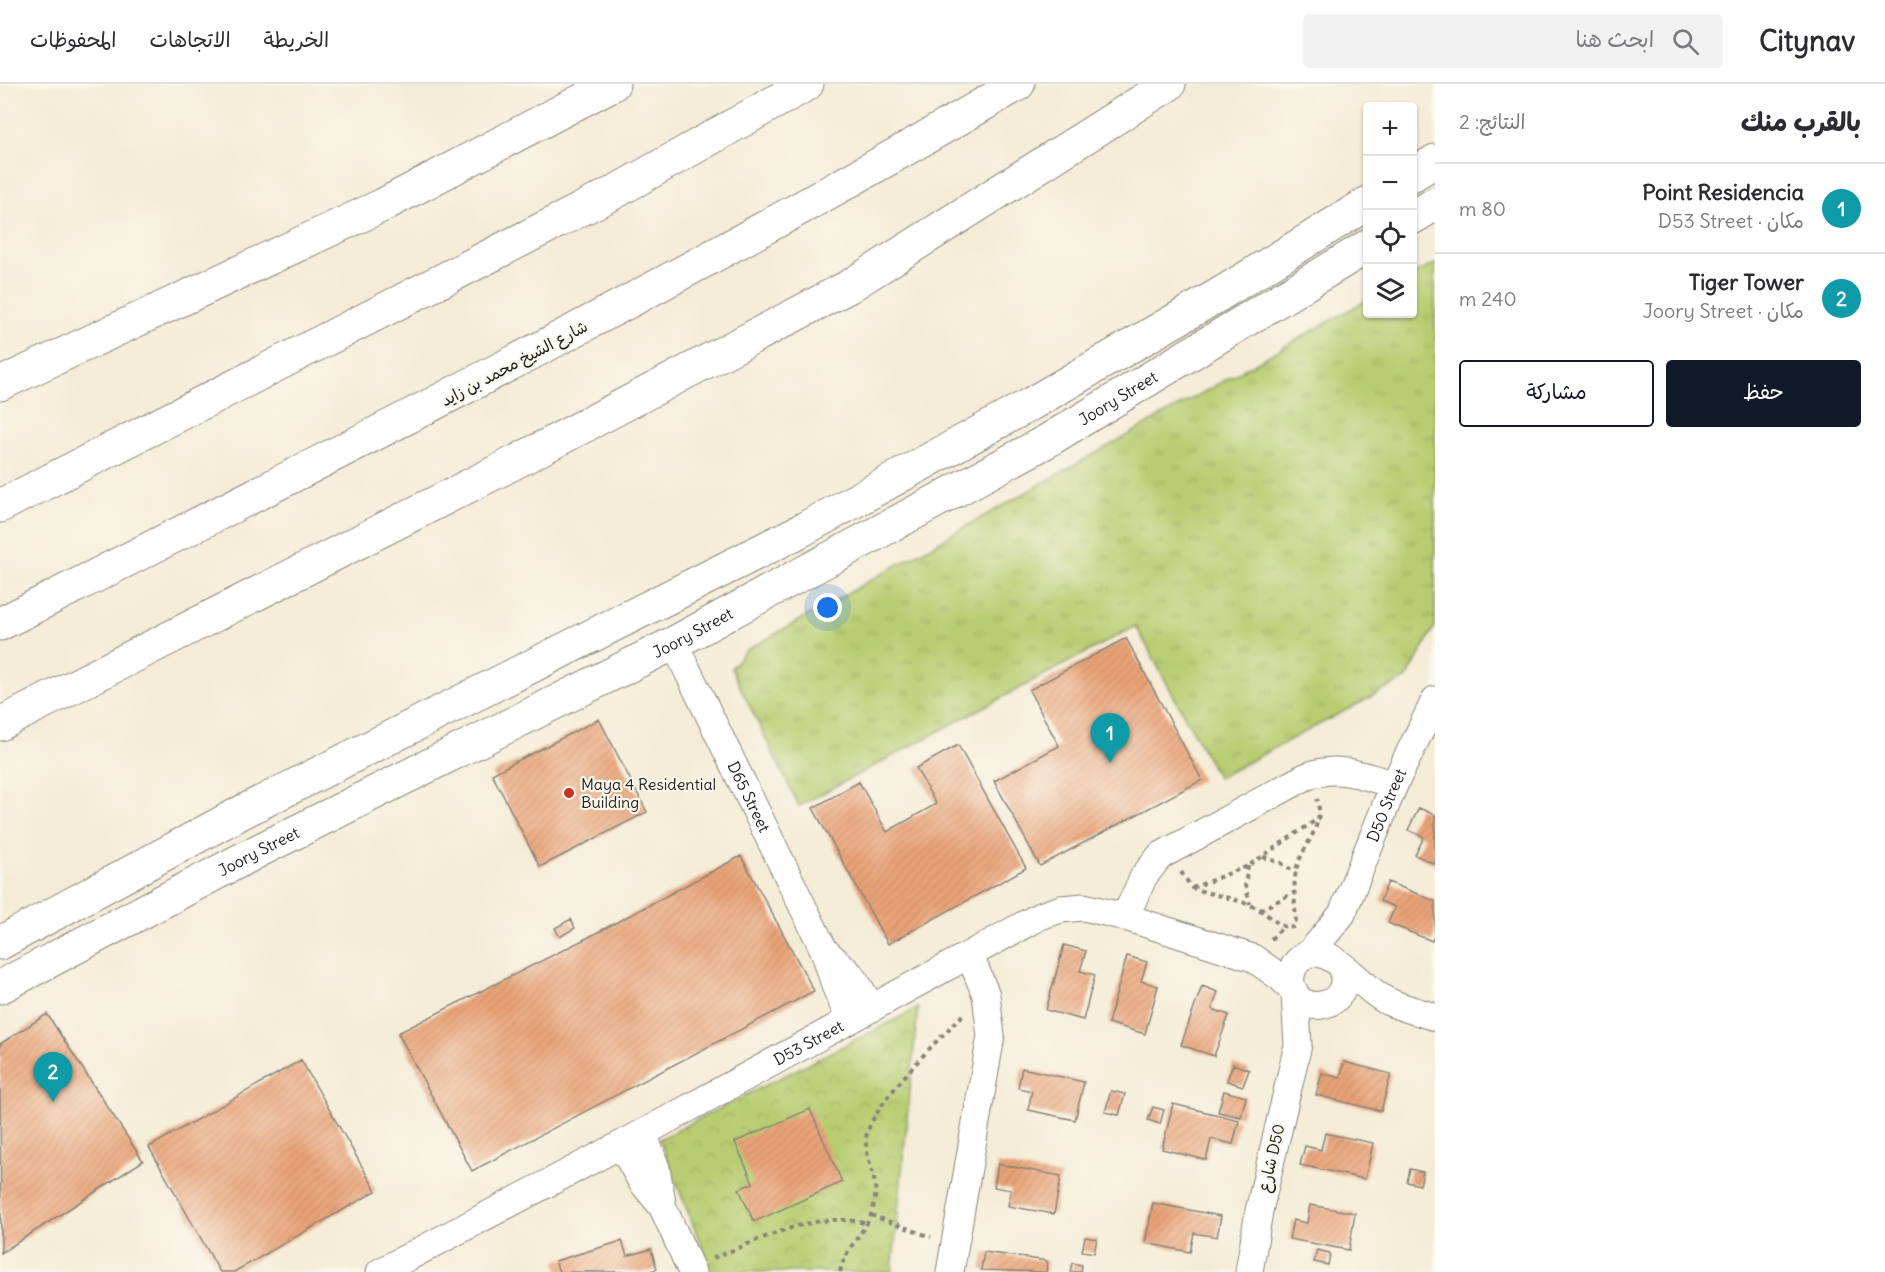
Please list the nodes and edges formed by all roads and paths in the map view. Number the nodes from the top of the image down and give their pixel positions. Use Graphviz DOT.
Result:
graph roads {
  1 [pos="613,84"];
  2 [pos="807,84"];
  3 [pos="1018,84"];
  4 [pos="1168,84"];
  5 [pos="1435,161"];
  6 [pos="1417,172"];
  7 [pos="1363,206"];
  8 [pos="1363,249"];
  9 [pos="169,303"];
  10 [pos="0,384"];
  11 [pos="0,406"];
  12 [pos="0,506"];
  13 [pos="800,531"];
  14 [pos="0,624"];
  15 [pos="674,644"];
  16 [pos="1435,700"];
  17 [pos="0,724"];
  18 [pos="1305,777"];
  19 [pos="1394,785"];
  20 [pos="1319,818"];
  21 [pos="1171,848"];
  22 [pos="1263,857"];
  23 [pos="1248,866"];
  24 [pos="1296,873"];
  25 [pos="1192,888"];
  26 [pos="1294,893"];
  27 [pos="1250,905"];
  28 [pos="1260,910"];
  29 [pos="1342,914"];
  30 [pos="1125,917"];
  31 [pos="0,943"];
  32 [pos="1306,955"];
  33 [pos="970,956"];
  34 [pos="1253,958"];
  35 [pos="1340,964"];
  36 [pos="0,987"];
  37 [pos="1294,992"];
  38 [pos="986,994"];
  39 [pos="1387,1001"];
  40 [pos="1331,1002"];
  41 [pos="861,1014"];
  42 [pos="1435,1017"];
  43 [pos="1298,1045"];
  44 [pos="632,1139"];
  45 [pos="871,1215"];
  46 [pos="867,1224"];
  47 [pos="954,1245"];
  48 [pos="691,1269"];
  49 [pos="380,1272"];
  50 [pos="840,1272"];
  51 [pos="950,1272"];
  52 [pos="1249,1272"];
  1 -- 9 [label="main road"];
  2 -- 12 [label="main road"];
  3 -- 14 [label="main road, شارع الشيخ محمد بن زايد"];
  4 -- 17 [label="main road"];
  5 -- 6 [label="main road"];
  7 -- 13 [label="main road"];
  8 -- 15 [label="main road, Joory Street"];
  9 -- 10 [label="main road"];
  9 -- 11 [label="main road"];
  13 -- 15 [label="main road"];
  13 -- 31 [label="main road"];
  15 -- 36 [label="main road, Joory Street"];
  15 -- 41 [label="street, D65 Street"];
  16 -- 19 [label="street, D50 Street"];
  18 -- 19 [label="street"];
  18 -- 20 [label="path"];
  18 -- 21 [label="street"];
  19 -- 29 [label="street, D50 Street"];
  20 -- 22 [label="path"];
  20 -- 24 [label="path"];
  21 -- 25 [label="path"];
  21 -- 30 [label="street"];
  22 -- 23 [label="path"];
  22 -- 24 [label="path"];
  23 -- 25 [label="path"];
  23 -- 27 [label="path"];
  24 -- 26 [label="path"];
  25 -- 27 [label="path"];
  26 -- 28 [label="path"];
  26 -- 28 [label="path"];
  27 -- 28 [label="path"];
  29 -- 32 [label="street, D50 Street"];
  29 -- 35 [label="street, D50 Street"];
  30 -- 33 [label="street, D53 Street"];
  30 -- 34 [label="street, D53 Street"];
  32 -- 34 [label="street, D53 Street"];
  32 -- 35 [label="street"];
  32 -- 37 [label="street"];
  33 -- 38 [label="street"];
  33 -- 41 [label="street, D53 Street"];
  34 -- 37 [label="street, D53 Street"];
  35 -- 39 [label="street"];
  35 -- 40 [label="street"];
  37 -- 40 [label="street"];
  37 -- 43 [label="street, شارع D50"];
  38 -- 45 [label="path"];
  38 -- 47 [label="street"];
  39 -- 40 [label="street"];
  39 -- 42 [label="street"];
  40 -- 43 [label="street, شارع D50"];
  41 -- 44 [label="street, D53 Street"];
  43 -- 52 [label="street, شارع D50"];
  44 -- 48 [label="street"];
  44 -- 49 [label="street, D53 Street"];
  45 -- 46 [label="path"];
  45 -- 47 [label="path"];
  46 -- 48 [label="path"];
  46 -- 50 [label="path"];
  47 -- 51 [label="street"];
}
